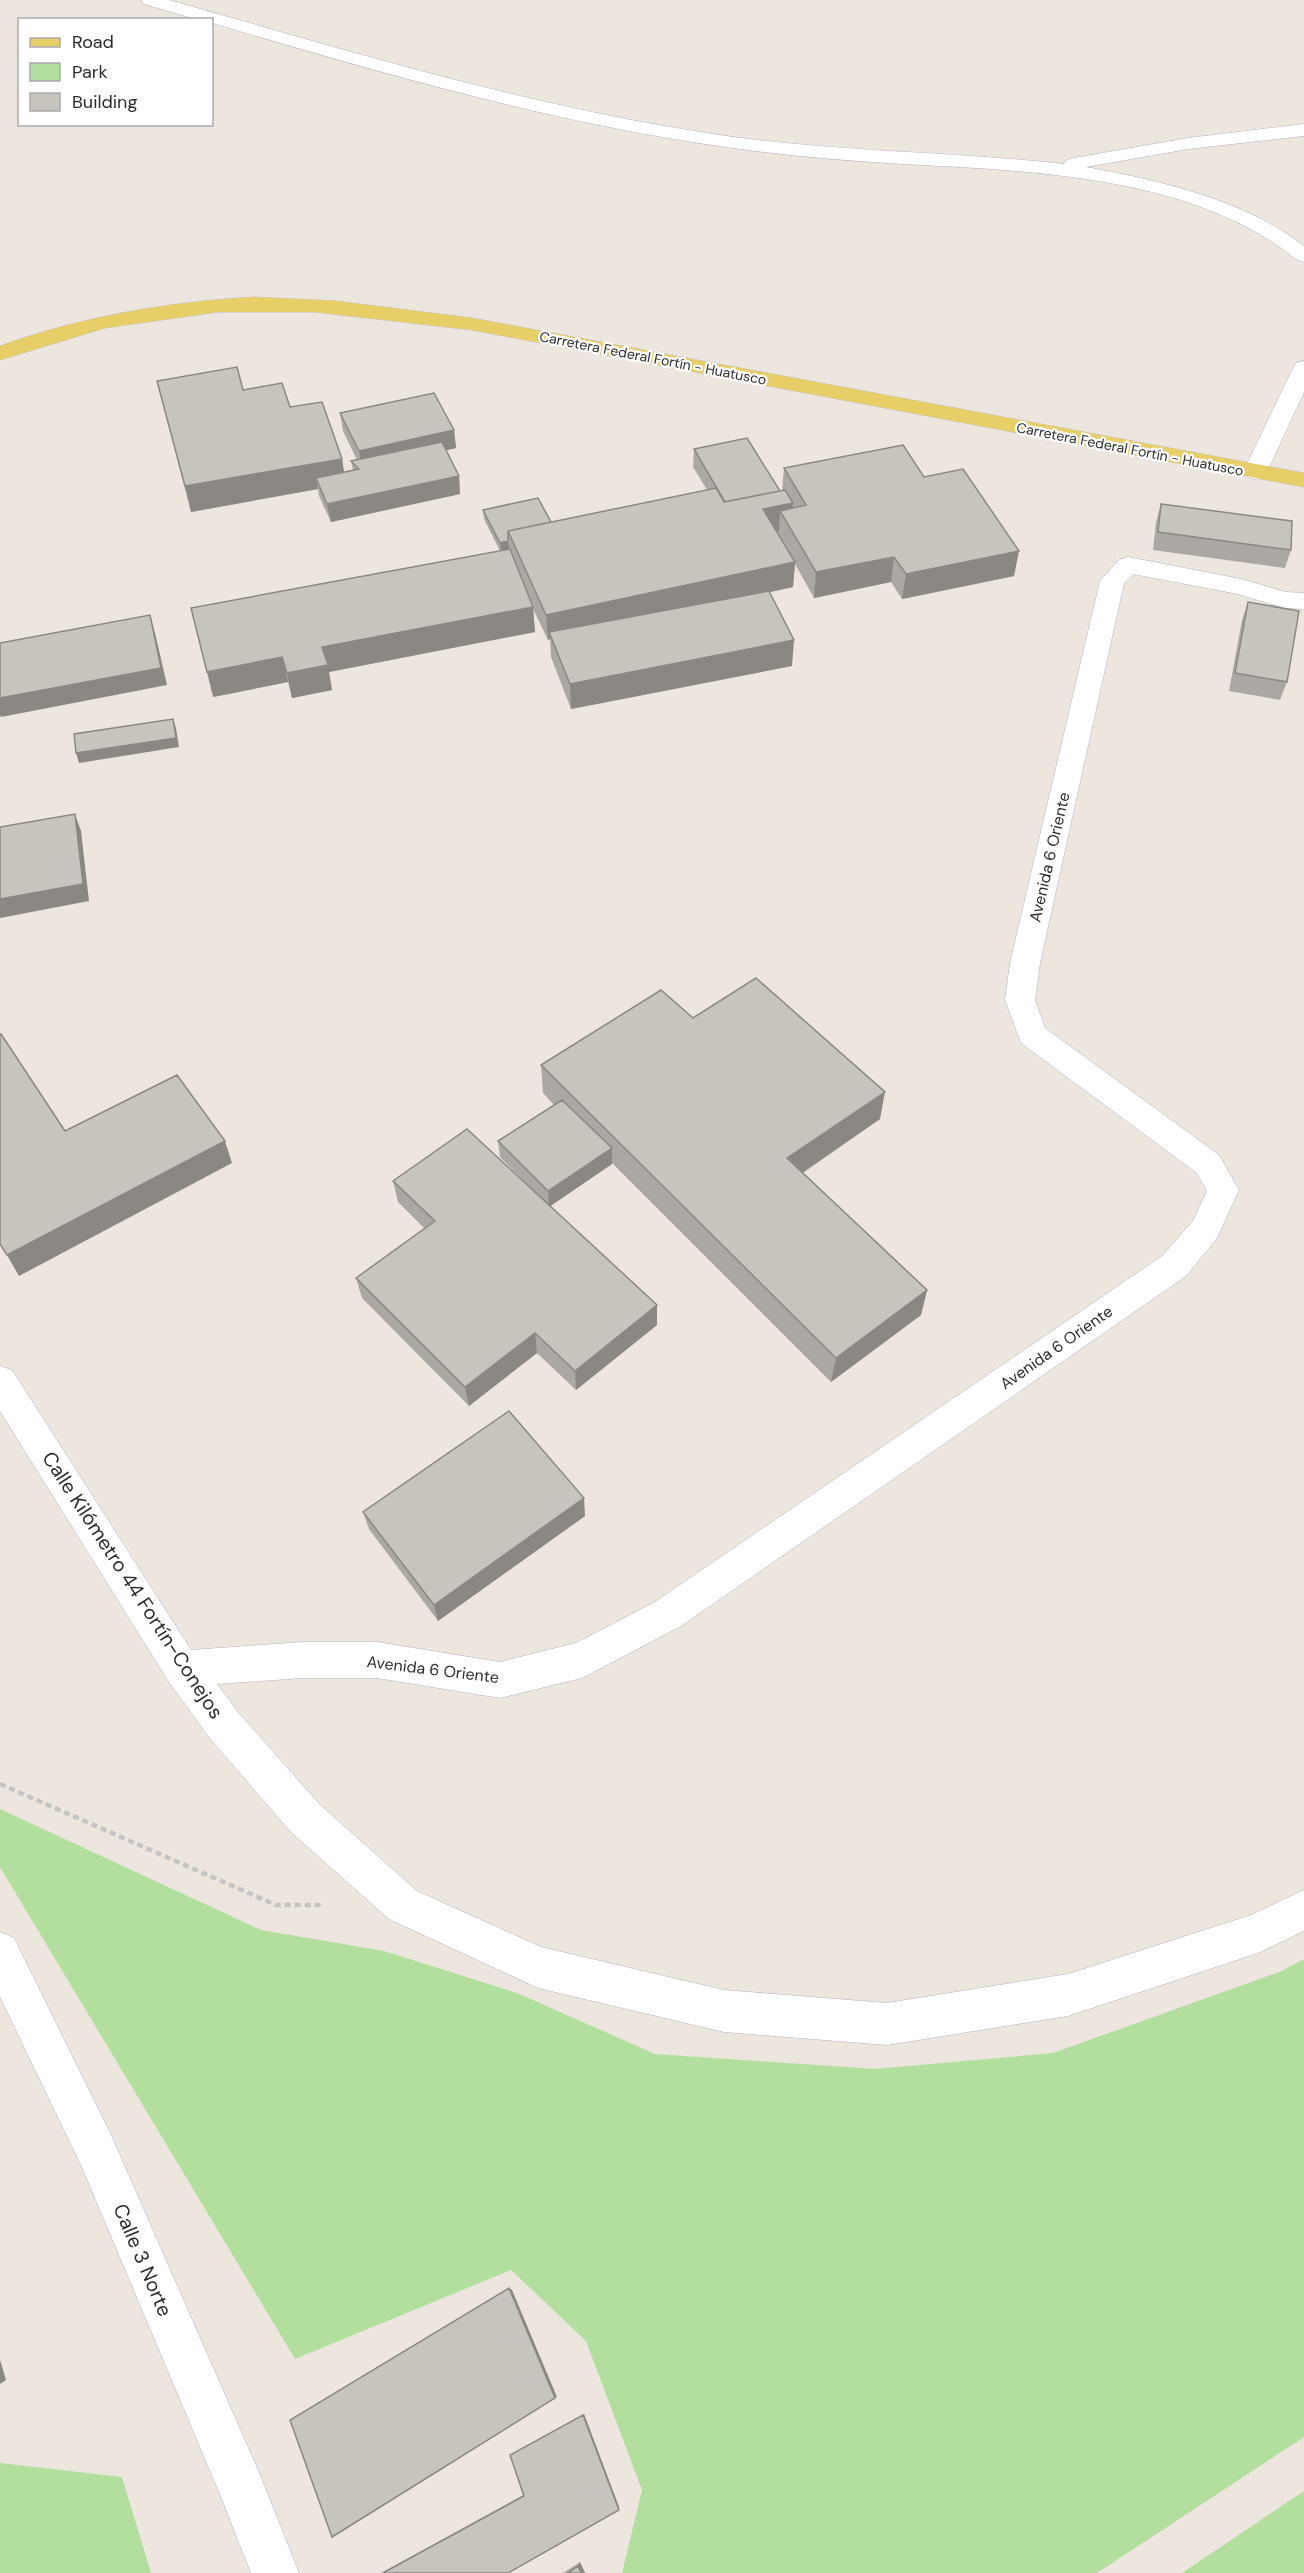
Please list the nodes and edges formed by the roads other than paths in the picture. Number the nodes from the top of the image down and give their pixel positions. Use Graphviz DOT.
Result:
graph roads {
  1 [pos="150,0"];
  2 [pos="1304,130"];
  3 [pos="1051,168"];
  4 [pos="1304,256"];
  5 [pos="0,353"];
  6 [pos="1304,368"];
  7 [pos="1255,472"];
  8 [pos="1304,480"];
  9 [pos="1304,601"];
  10 [pos="0,1382"];
  11 [pos="182,1668"];
  12 [pos="1304,1910"];
  13 [pos="0,1952"];
  14 [pos="275,2573"];
  1 -- 3 [label="street"];
  2 -- 3 [label="street"];
  3 -- 4 [label="street"];
  5 -- 7 [label="main road, Carretera Federal Fortín - Huatusco"];
  6 -- 7 [label="street"];
  7 -- 8 [label="main road, Carretera Federal Fortín - Huatusco"];
  9 -- 11 [label="street, Avenida 6 Oriente"];
  10 -- 11 [label="street, Calle Kilómetro 44 Fortín-Conejos"];
  11 -- 12 [label="street, Calle Kilómetro 44 Fortín-Conejos"];
  13 -- 14 [label="street, Calle 3 Norte"];
}
